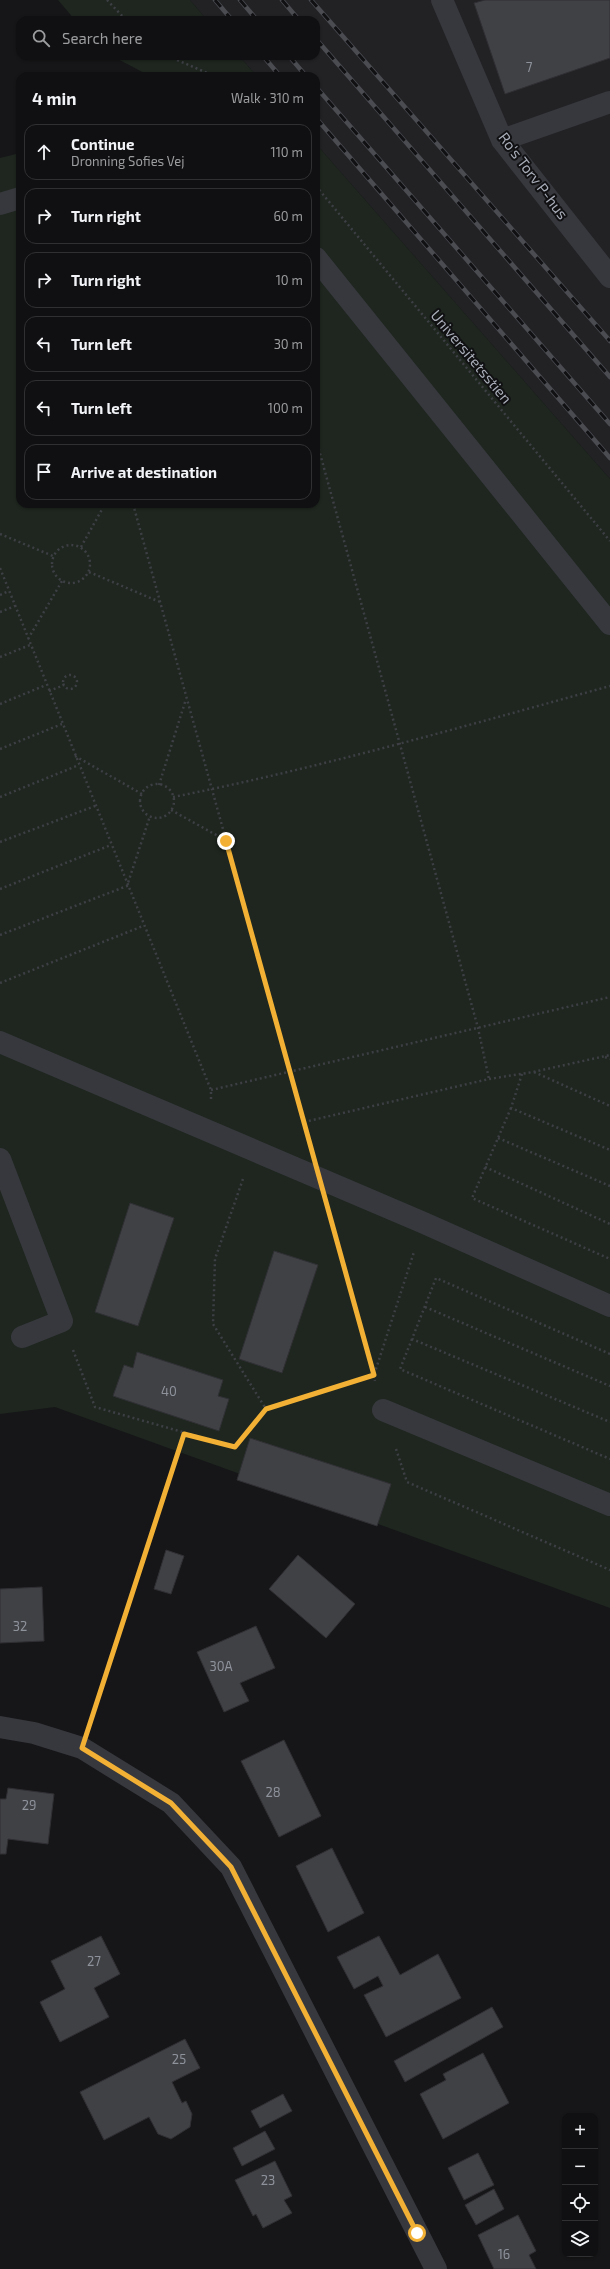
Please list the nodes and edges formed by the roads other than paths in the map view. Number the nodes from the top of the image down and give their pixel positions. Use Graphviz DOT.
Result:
graph roads {
  1 [pos="442,0"];
  2 [pos="610,102"];
  3 [pos="502,140"];
  4 [pos="16,199"];
  5 [pos="0,204"];
  6 [pos="320,263"];
  7 [pos="610,277"];
  8 [pos="610,624"];
  9 [pos="0,1042"];
  10 [pos="0,1159"];
  11 [pos="610,1306"];
  12 [pos="22,1337"];
  13 [pos="383,1410"];
  14 [pos="610,1505"];
  15 [pos="0,1727"];
  16 [pos="436,2269"];
  1 -- 3 [label="street, Ro's Torv P-hus"];
  2 -- 3 [label="street"];
  3 -- 7 [label="street, Ro's Torv P-hus"];
  4 -- 5 [label="street"];
  6 -- 8 [label="street"];
  9 -- 11 [label="street"];
  10 -- 12 [label="street"];
  13 -- 14 [label="street"];
  15 -- 16 [label="street"];
}
